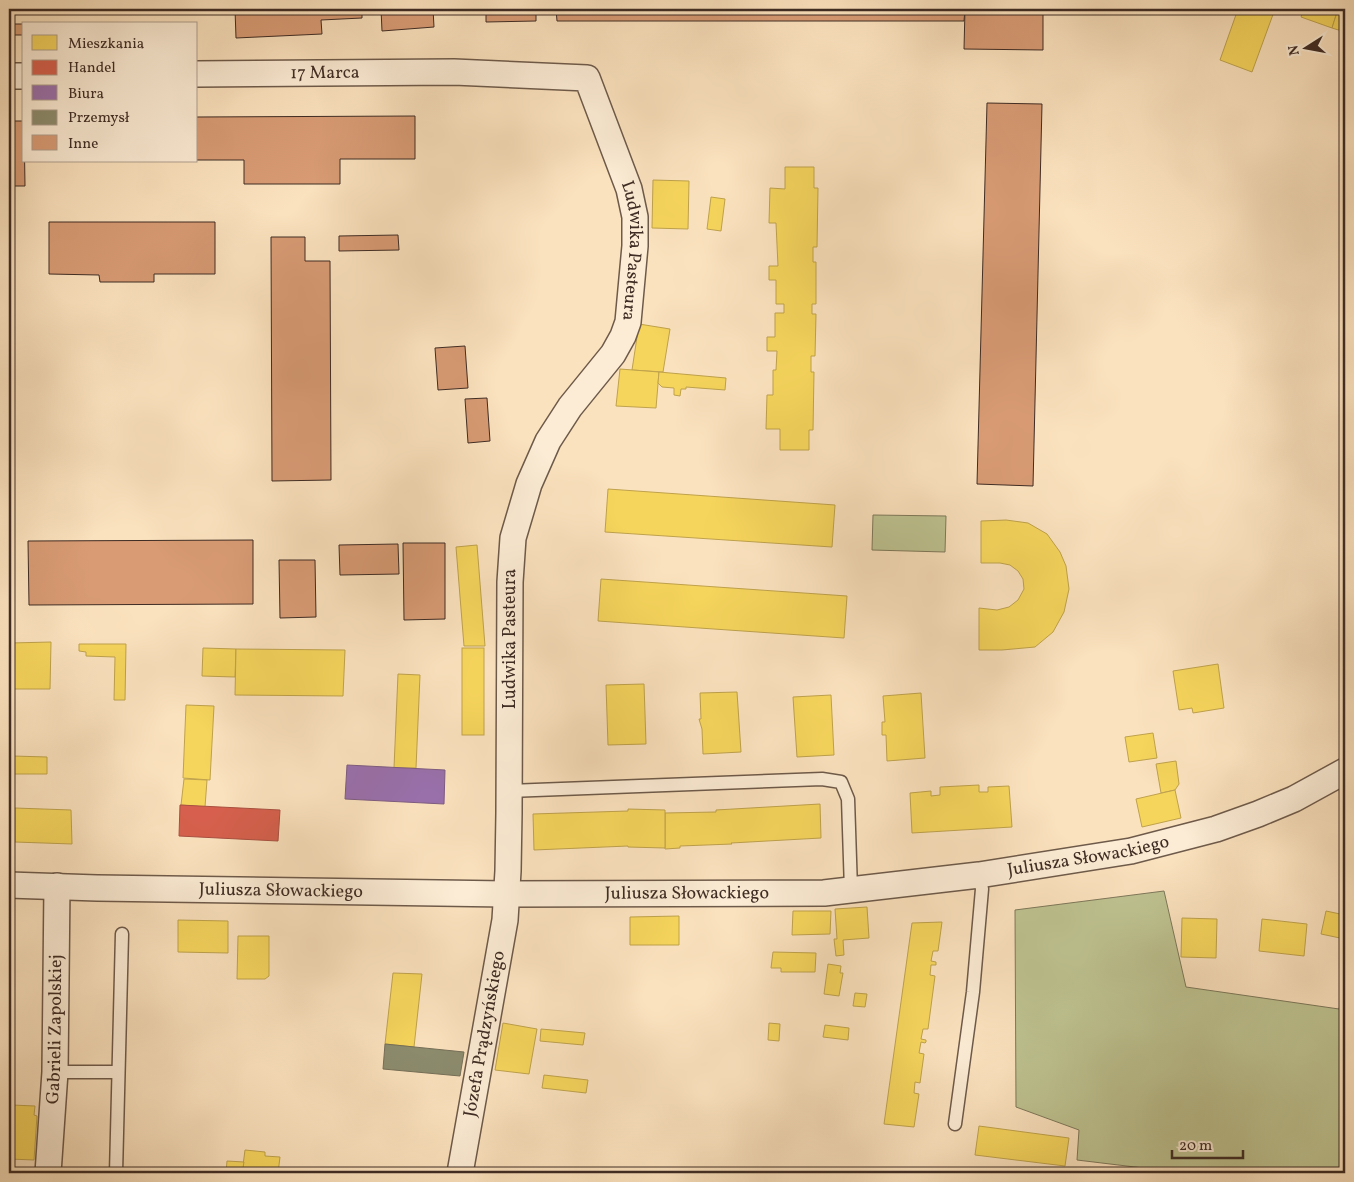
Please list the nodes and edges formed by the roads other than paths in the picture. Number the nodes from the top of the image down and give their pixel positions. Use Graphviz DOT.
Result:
graph roads {
  1 [pos="454,72"];
  2 [pos="198,74"];
  3 [pos="9,76"];
  4 [pos="22,76"];
  5 [pos="1345,771"];
  6 [pos="509,792"];
  7 [pos="979,875"];
  8 [pos="9,885"];
  9 [pos="57,886"];
  10 [pos="851,890"];
  11 [pos="506,894"];
  12 [pos="122,934"];
  13 [pos="55,1072"];
  14 [pos="118,1072"];
  15 [pos="955,1124"];
  16 [pos="48,1173"];
  17 [pos="116,1173"];
  18 [pos="460,1173"];
  1 -- 2 [label="street, 17 Marca"];
  1 -- 6 [label="street, Ludwika Pasteura"];
  3 -- 4 [label="street"];
  5 -- 7 [label="street, Juliusza Słowackiego"];
  6 -- 10 [label="lane"];
  6 -- 11 [label="street, Ludwika Pasteura"];
  7 -- 10 [label="street, Juliusza Słowackiego"];
  7 -- 15 [label="lane"];
  8 -- 9 [label="street, Juliusza Słowackiego"];
  9 -- 11 [label="street, Juliusza Słowackiego"];
  9 -- 13 [label="street, Gabrieli Zapolskiej"];
  10 -- 11 [label="street, Juliusza Słowackiego"];
  11 -- 18 [label="street, Józefa Prądzyńskiego"];
  12 -- 14 [label="lane"];
  13 -- 14 [label="lane"];
  13 -- 16 [label="street, Gabrieli Zapolskiej"];
  14 -- 17 [label="lane"];
}
